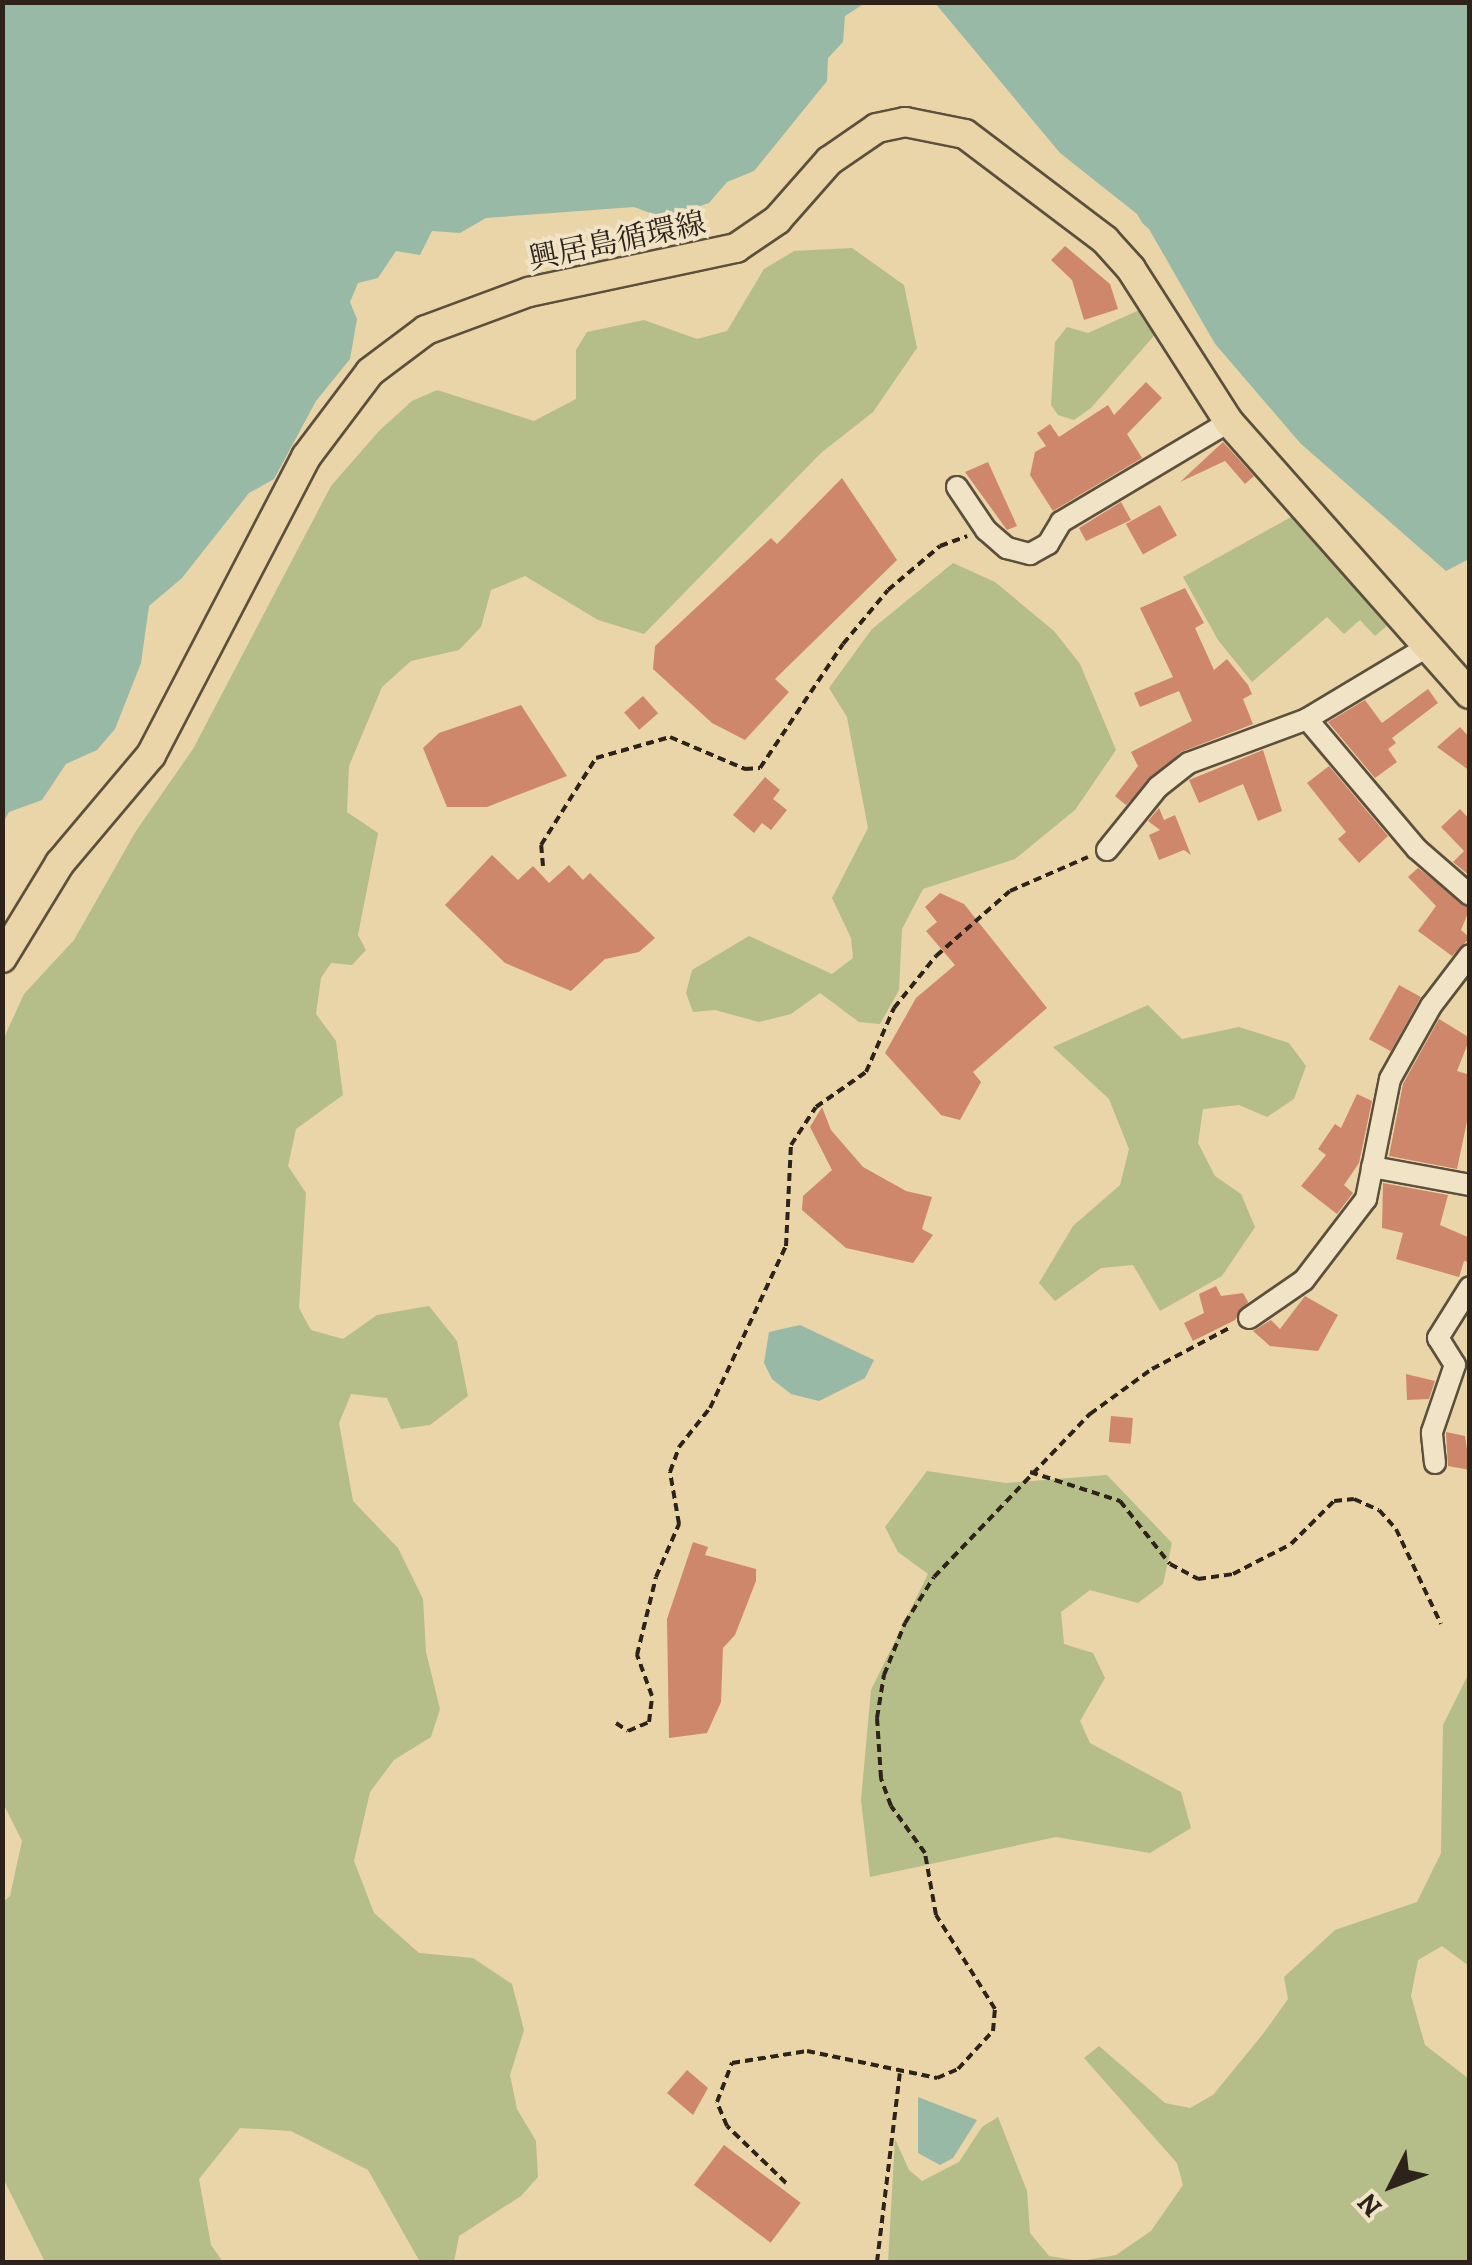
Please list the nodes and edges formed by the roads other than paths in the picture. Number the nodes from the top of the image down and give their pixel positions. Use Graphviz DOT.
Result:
graph roads {
  1 [pos="1228,422"];
  2 [pos="957,487"];
  3 [pos="1427,646"];
  4 [pos="1470,694"];
  5 [pos="1307,720"];
  6 [pos="1106,850"];
  7 [pos="1470,895"];
  8 [pos="1470,955"];
  9 [pos="2,958"];
  10 [pos="1372,1167"];
  11 [pos="1470,1184"];
  12 [pos="1470,1287"];
  13 [pos="1249,1318"];
  14 [pos="1435,1462"];
  1 -- 2 [label="street"];
  1 -- 3 [label="main road, 興居島循環線"];
  1 -- 9 [label="main road, 興居島循環線"];
  3 -- 4 [label="main road, 興居島循環線"];
  3 -- 5 [label="street"];
  5 -- 6 [label="street"];
  5 -- 7 [label="street"];
  8 -- 10 [label="street"];
  10 -- 11 [label="street"];
  10 -- 13 [label="street"];
  12 -- 14 [label="street"];
}
